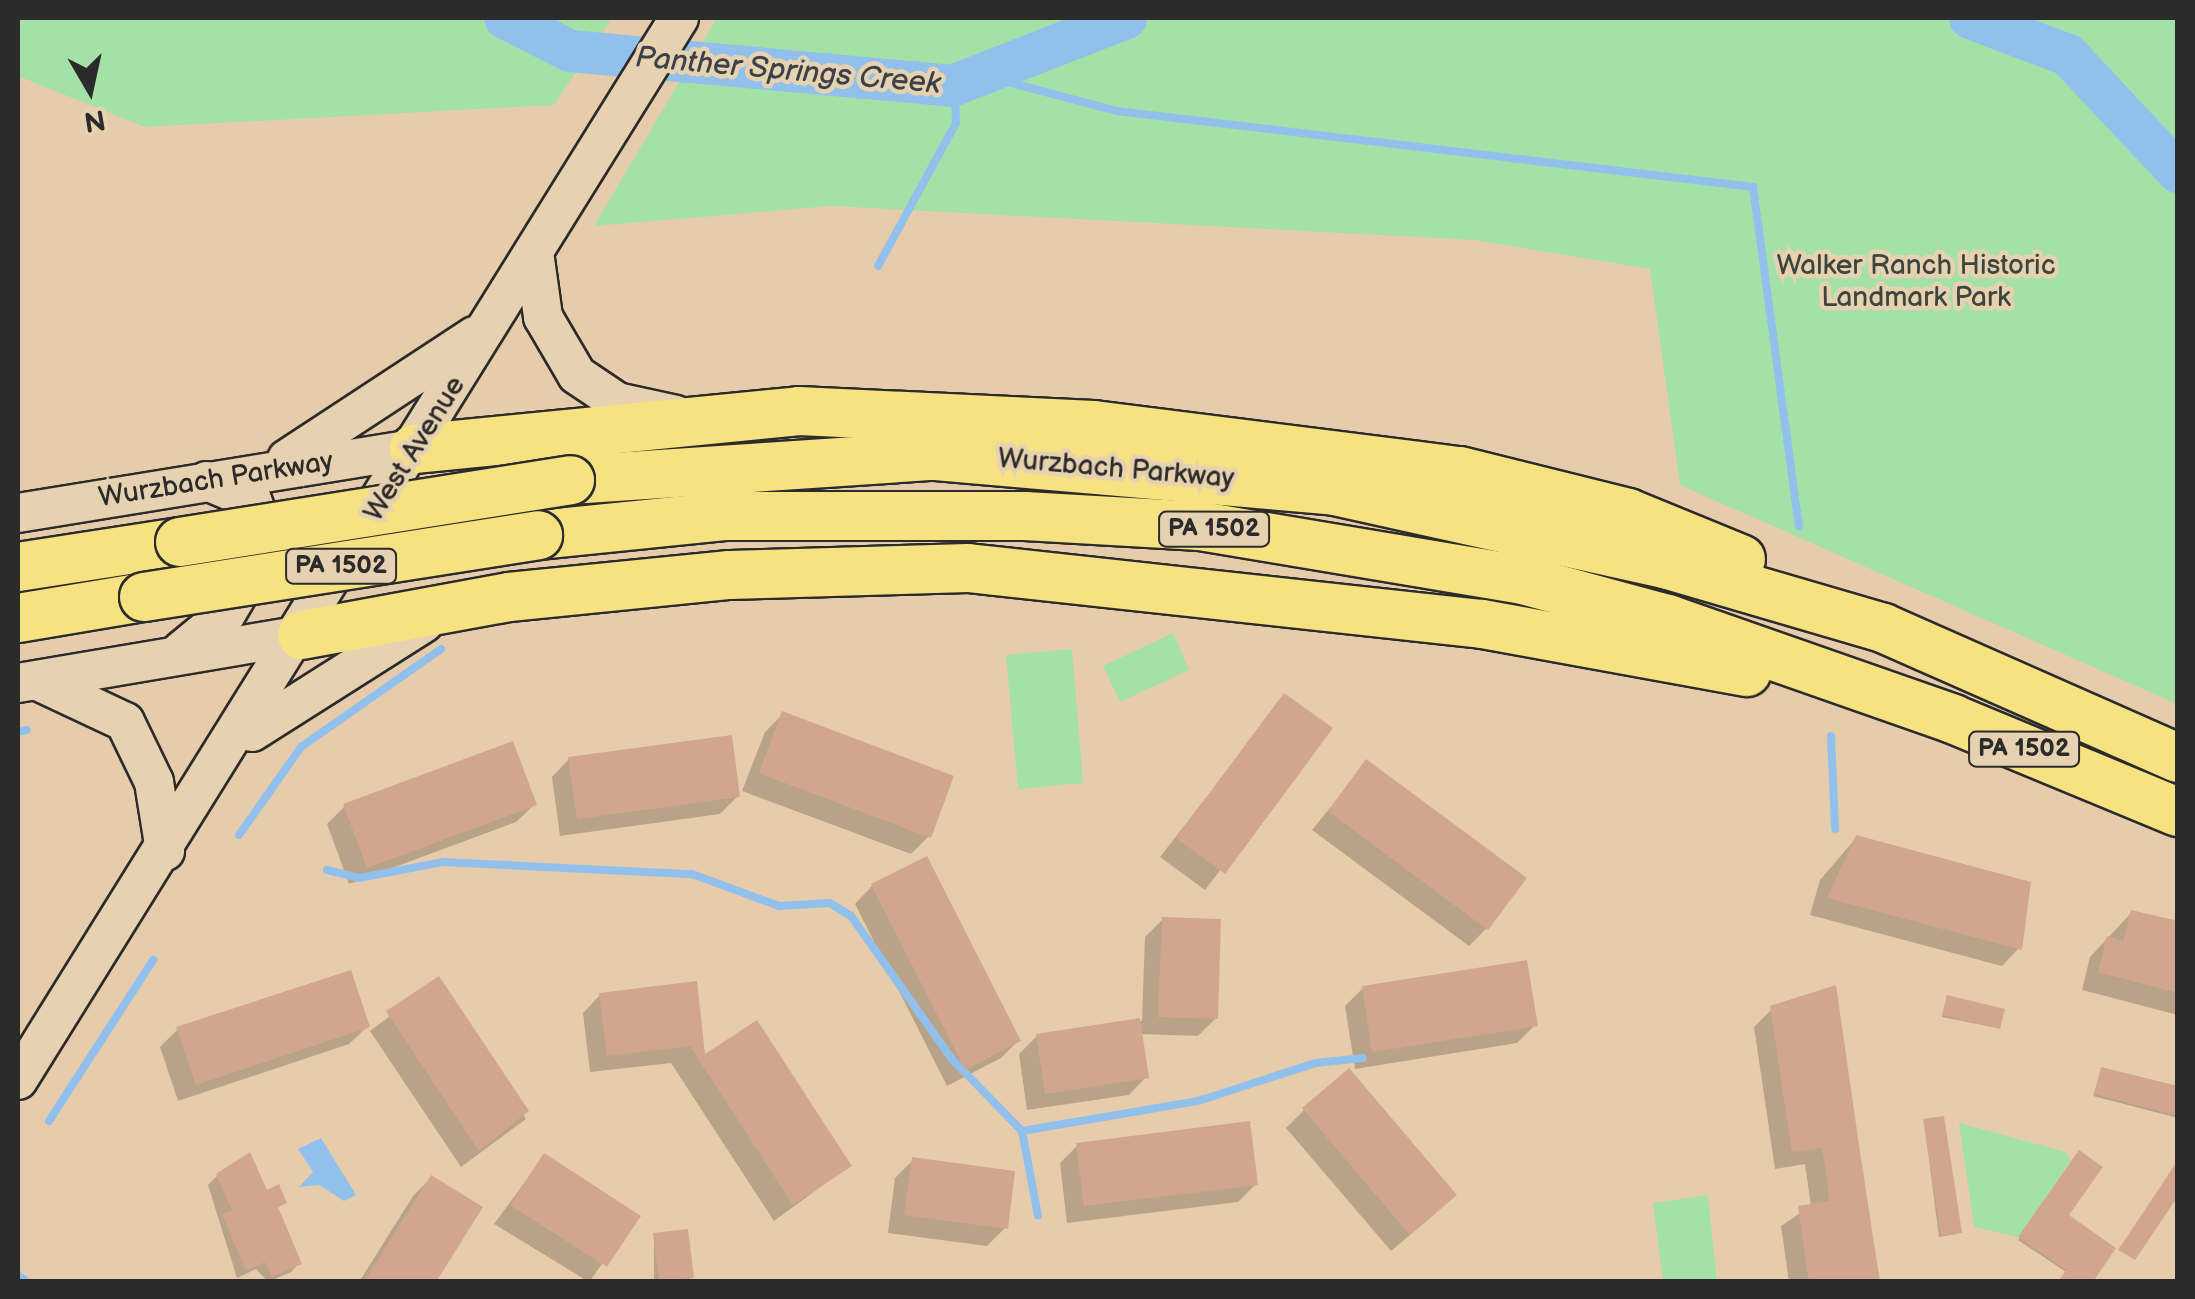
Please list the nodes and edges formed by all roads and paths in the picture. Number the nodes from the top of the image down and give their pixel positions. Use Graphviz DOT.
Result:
graph roads {
  1 [pos="679,18"];
  2 [pos="535,259"];
  3 [pos="496,319"];
  4 [pos="688,418"];
  5 [pos="544,432"];
  6 [pos="414,449"];
  7 [pos="261,472"];
  8 [pos="207,481"];
  9 [pos="18,512"];
  10 [pos="18,567"];
  11 [pos="486,601"];
  12 [pos="18,618"];
  13 [pos="1883,628"];
  14 [pos="302,635"];
  15 [pos="179,652"];
  16 [pos="26,682"];
  17 [pos="1868,694"];
  18 [pos="230,749"];
  19 [pos="2178,758"];
  20 [pos="2178,812"];
  21 [pos="165,851"];
  22 [pos="18,1080"];
  1 -- 2 [label="main road, West Avenue"];
  2 -- 3 [label="main road, West Avenue"];
  2 -- 4 [label="main road"];
  3 -- 6 [label="main road, West Avenue"];
  3 -- 7 [label="main road"];
  4 -- 5 [label="highway"];
  4 -- 13 [label="highway"];
  5 -- 6 [label="highway"];
  5 -- 11 [label="highway"];
  6 -- 7 [label="main road, Wurzbach Parkway"];
  6 -- 14 [label="main road, West Avenue"];
  7 -- 8 [label="main road, Wurzbach Parkway"];
  8 -- 9 [label="main road, Wurzbach Parkway"];
  8 -- 15 [label="main road"];
  10 -- 13 [label="highway, Wurzbach Parkway / PA 1502, bridge"];
  11 -- 14 [label="highway"];
  11 -- 17 [label="highway"];
  11 -- 18 [label="main road"];
  12 -- 17 [label="highway, Wurzbach Parkway / PA 1502, bridge"];
  13 -- 19 [label="highway, Wurzbach Parkway / PA 1502"];
  14 -- 15 [label="main road"];
  14 -- 18 [label="main road, West Avenue"];
  15 -- 16 [label="main road"];
  16 -- 21 [label="main road"];
  17 -- 20 [label="highway, Wurzbach Parkway / PA 1502"];
  18 -- 21 [label="main road, West Avenue"];
  21 -- 22 [label="main road, West Avenue"];
}
